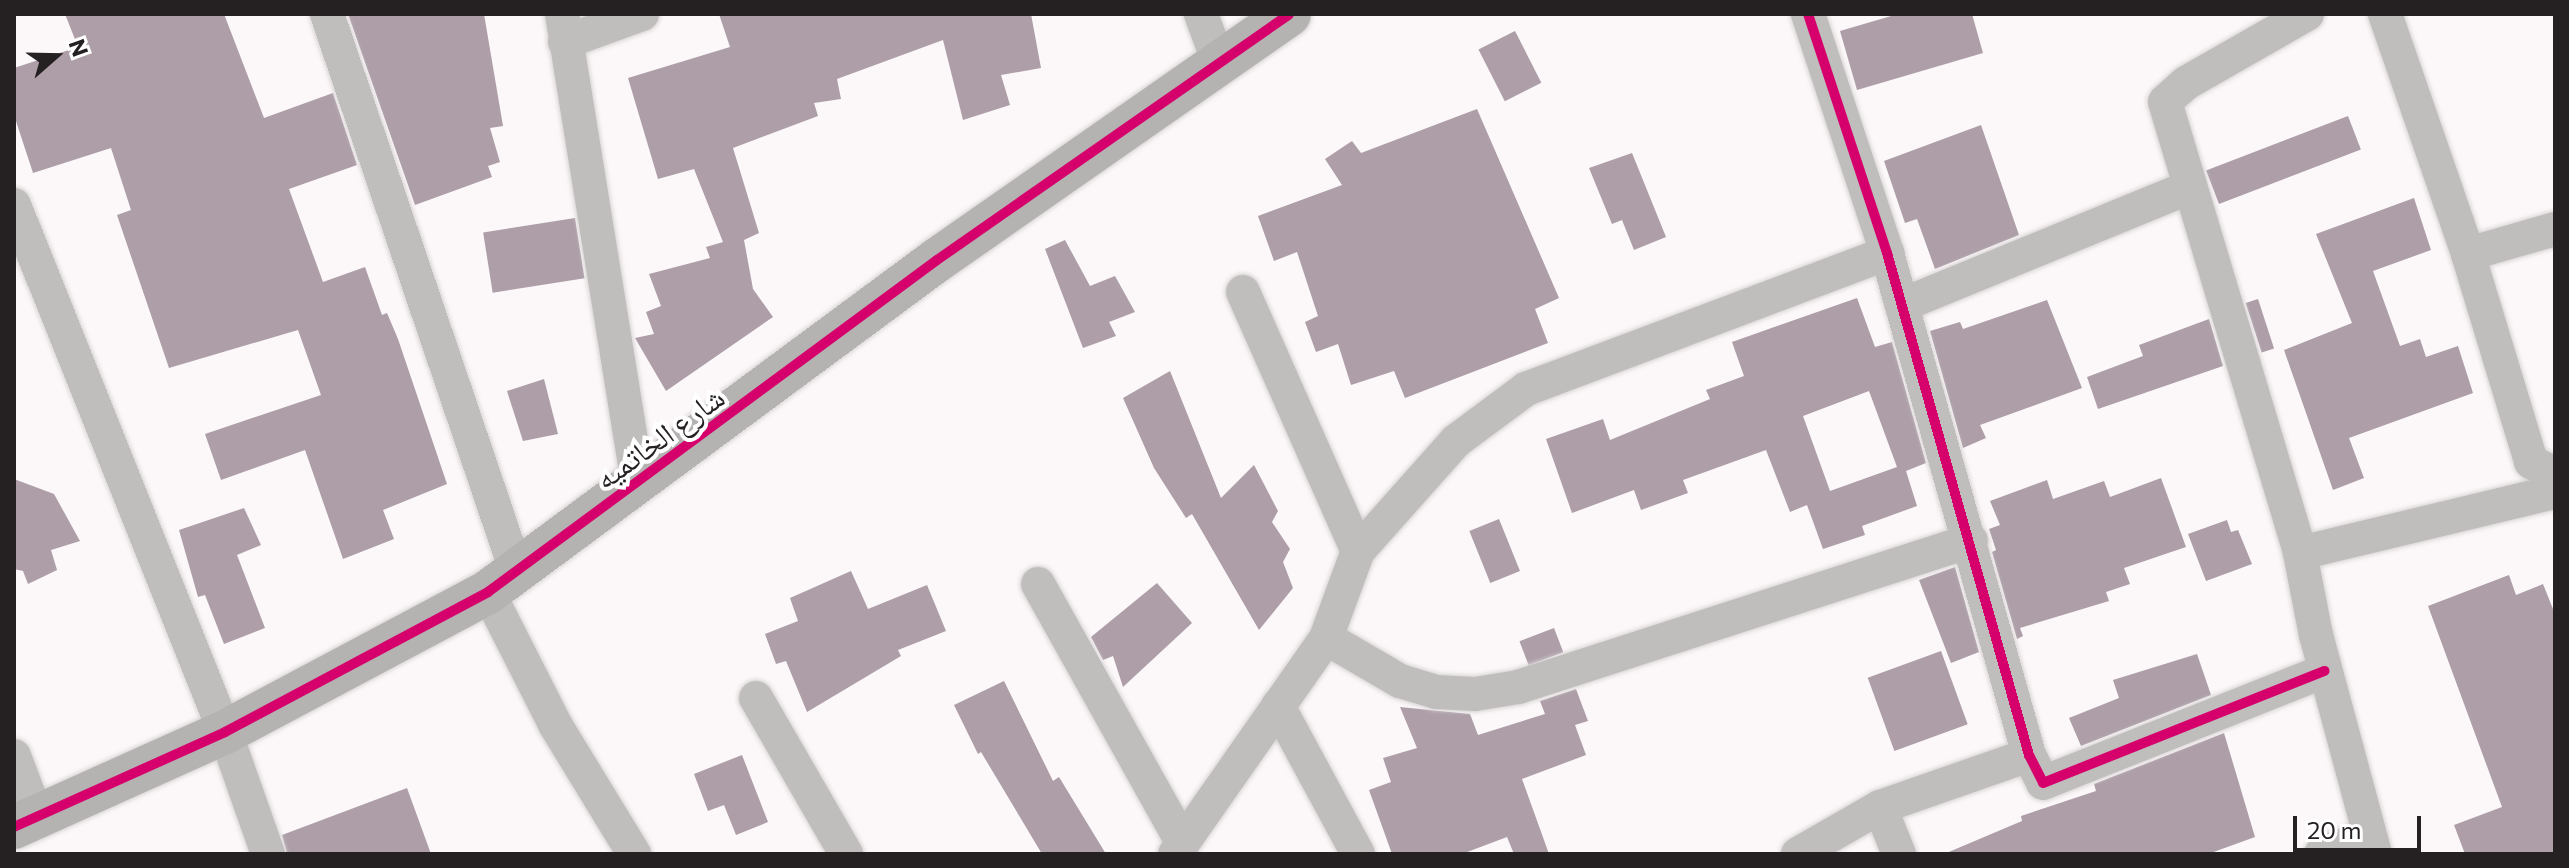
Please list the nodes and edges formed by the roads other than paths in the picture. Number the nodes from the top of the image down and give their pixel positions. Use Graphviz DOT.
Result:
graph roads {
  1 [pos="327,14"];
  2 [pos="642,14"];
  3 [pos="1201,14"];
  4 [pos="1289,14"];
  5 [pos="1808,14"];
  6 [pos="2307,14"];
  7 [pos="2385,14"];
  8 [pos="564,28"];
  9 [pos="1219,63"];
  10 [pos="2187,188"];
  11 [pos="14,205"];
  12 [pos="2555,229"];
  13 [pos="1887,253"];
  14 [pos="2468,254"];
  15 [pos="1243,292"];
  16 [pos="1902,305"];
  17 [pos="2555,474"];
  18 [pos="638,483"];
  19 [pos="2555,492"];
  20 [pos="1971,541"];
  21 [pos="1358,551"];
  22 [pos="2300,553"];
  23 [pos="502,581"];
  24 [pos="1038,584"];
  25 [pos="1326,638"];
  26 [pos="2325,671"];
  27 [pos="756,698"];
  28 [pos="1278,706"];
  29 [pos="225,732"];
  30 [pos="2029,755"];
  31 [pos="14,756"];
  32 [pos="1880,807"];
  33 [pos="26,822"];
  34 [pos="2372,844"];
  35 [pos="1179,849"];
  36 [pos="268,854"];
  37 [pos="634,854"];
  38 [pos="846,854"];
  39 [pos="1358,854"];
  40 [pos="1798,854"];
  41 [pos="1899,854"];
  42 [pos="2321,854"];
  1 -- 23 [label="street"];
  2 -- 8 [label="street"];
  3 -- 9 [label="street"];
  4 -- 9 [label="street, شارع الخاتميه"];
  5 -- 13 [label="street"];
  6 -- 10 [label="street"];
  7 -- 14 [label="street"];
  8 -- 18 [label="street"];
  9 -- 18 [label="street, شارع الخاتميه"];
  10 -- 16 [label="street"];
  10 -- 22 [label="street"];
  11 -- 29 [label="street"];
  12 -- 14 [label="street"];
  13 -- 16 [label="street"];
  13 -- 21 [label="street"];
  14 -- 17 [label="street"];
  15 -- 21 [label="street"];
  16 -- 20 [label="street"];
  18 -- 23 [label="street, شارع الخاتميه"];
  19 -- 22 [label="street"];
  20 -- 25 [label="street"];
  20 -- 30 [label="street"];
  21 -- 25 [label="street"];
  22 -- 26 [label="street"];
  23 -- 29 [label="street, شارع الخاتميه"];
  23 -- 37 [label="street"];
  24 -- 35 [label="street"];
  25 -- 28 [label="street"];
  26 -- 30 [label="street"];
  26 -- 34 [label="street"];
  27 -- 38 [label="street"];
  28 -- 35 [label="street"];
  28 -- 39 [label="street"];
  29 -- 33 [label="street, شارع الخاتميه"];
  29 -- 36 [label="street"];
  30 -- 32 [label="street"];
  31 -- 33 [label="street"];
  32 -- 40 [label="street"];
  32 -- 41 [label="street"];
  34 -- 42 [label="street"];
}
